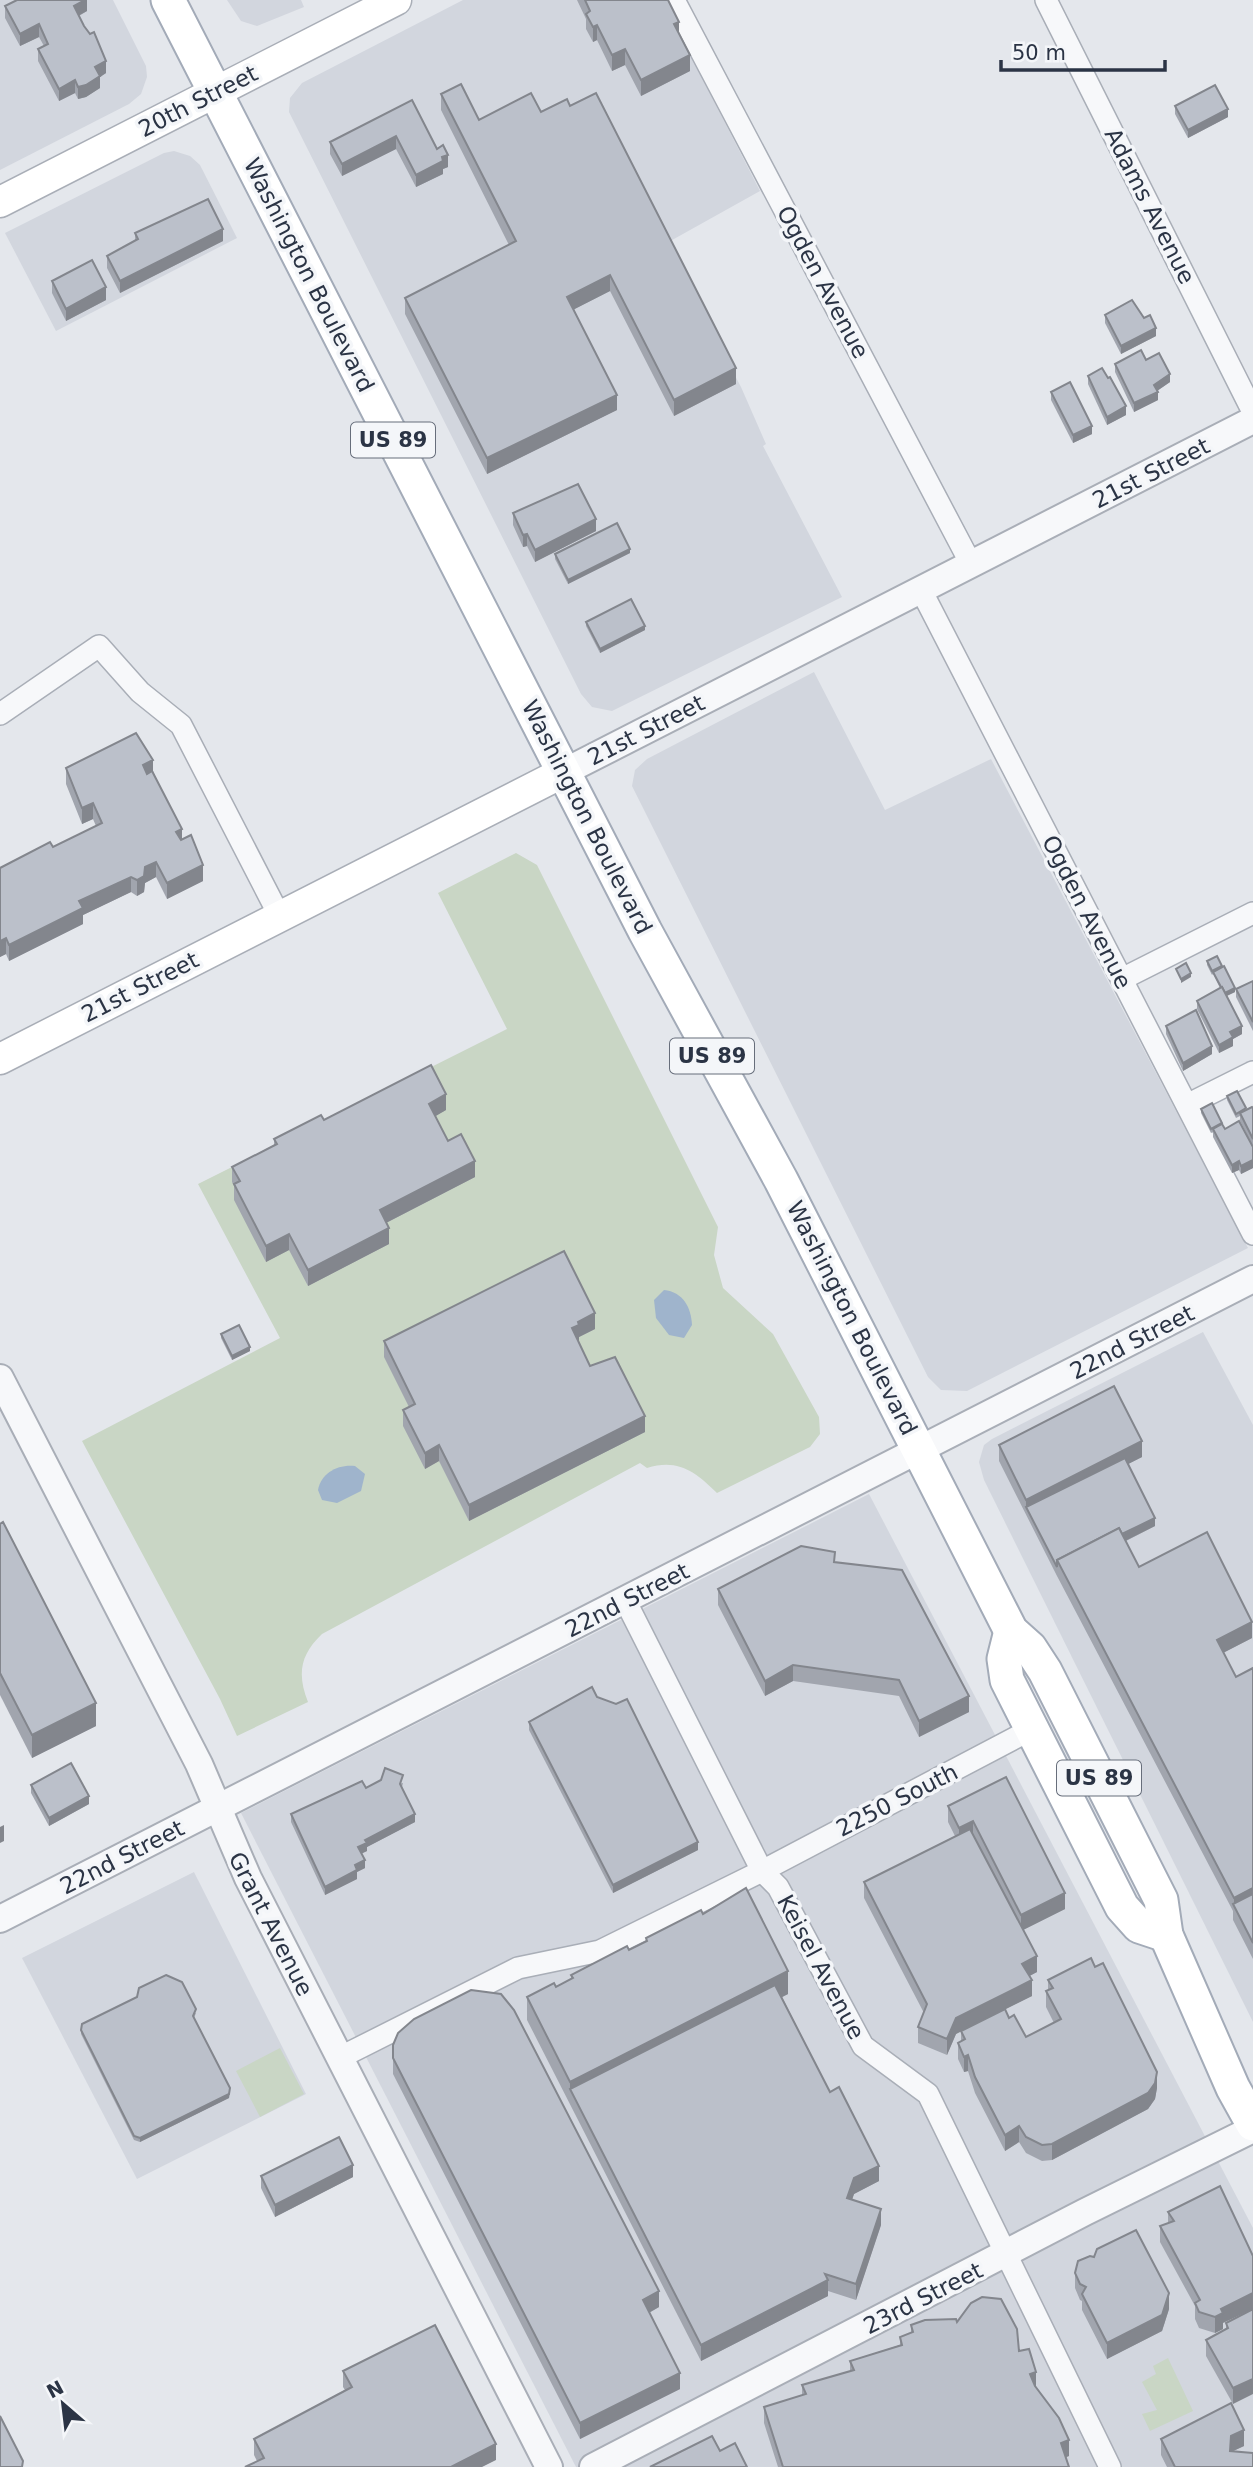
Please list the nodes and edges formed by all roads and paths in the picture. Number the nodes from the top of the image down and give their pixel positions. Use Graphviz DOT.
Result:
graph roads {
  1 [pos="168,0"];
  2 [pos="396,0"];
  3 [pos="674,0"];
  4 [pos="1046,0"];
  5 [pos="215,93"];
  6 [pos="0,202"];
  7 [pos="1253,412"];
  8 [pos="1253,420"];
  9 [pos="971,564"];
  10 [pos="922,590"];
  11 [pos="0,714"];
  12 [pos="564,772"];
  13 [pos="1253,913"];
  14 [pos="279,915"];
  15 [pos="1122,979"];
  16 [pos="0,1059"];
  17 [pos="1253,1072"];
  18 [pos="1187,1105"];
  19 [pos="1253,1234"];
  20 [pos="1253,1279"];
  21 [pos="0,1378"];
  22 [pos="919,1450"];
  23 [pos="625,1600"];
  24 [pos="1011,1631"];
  25 [pos="1032,1729"];
  26 [pos="216,1809"];
  27 [pos="762,1871"];
  28 [pos="0,1919"];
  29 [pos="1166,1935"];
  30 [pos="339,2058"];
  31 [pos="1253,2126"];
  32 [pos="1006,2255"];
  33 [pos="549,2467"];
  34 [pos="593,2467"];
  35 [pos="1110,2467"];
  1 -- 5 [label="main road, Washington Boulevard / US 89"];
  2 -- 5 [label="main road, 20th Street"];
  3 -- 9 [label="street, Ogden Avenue"];
  4 -- 7 [label="street, Adams Avenue"];
  5 -- 6 [label="main road, 20th Street"];
  5 -- 12 [label="main road, Washington Boulevard / US 89"];
  8 -- 9 [label="street, 21st Street"];
  9 -- 10 [label="street, 21st Street"];
  10 -- 12 [label="street, 21st Street"];
  10 -- 15 [label="street, Ogden Avenue"];
  11 -- 14 [label="street"];
  12 -- 14 [label="main road, 21st Street"];
  12 -- 22 [label="main road, Washington Boulevard / US 89"];
  13 -- 15 [label="street"];
  14 -- 16 [label="main road, 21st Street"];
  15 -- 18 [label="street, Ogden Avenue"];
  17 -- 18 [label="street"];
  18 -- 19 [label="street, Ogden Avenue"];
  20 -- 22 [label="street, 22nd Street"];
  21 -- 26 [label="street, Grant Avenue"];
  22 -- 23 [label="street, 22nd Street"];
  22 -- 24 [label="main road, Washington Boulevard / US 89"];
  23 -- 26 [label="street, 22nd Street"];
  23 -- 27 [label="street, Keisel Avenue"];
  24 -- 25 [label="main road, US 89"];
  24 -- 29 [label="main road, Washington Boulevard / US 89"];
  25 -- 27 [label="street, 2250 South"];
  25 -- 29 [label="main road, US 89"];
  26 -- 28 [label="street, 22nd Street"];
  26 -- 30 [label="street, Grant Avenue"];
  27 -- 30 [label="street, 2250 South"];
  27 -- 32 [label="street, Keisel Avenue"];
  29 -- 31 [label="main road, Washington Boulevard / US 89"];
  30 -- 33 [label="street, Grant Avenue"];
  31 -- 32 [label="street, 23rd Street"];
  32 -- 34 [label="street, 23rd Street"];
  32 -- 35 [label="street, Keisel Avenue"];
}
